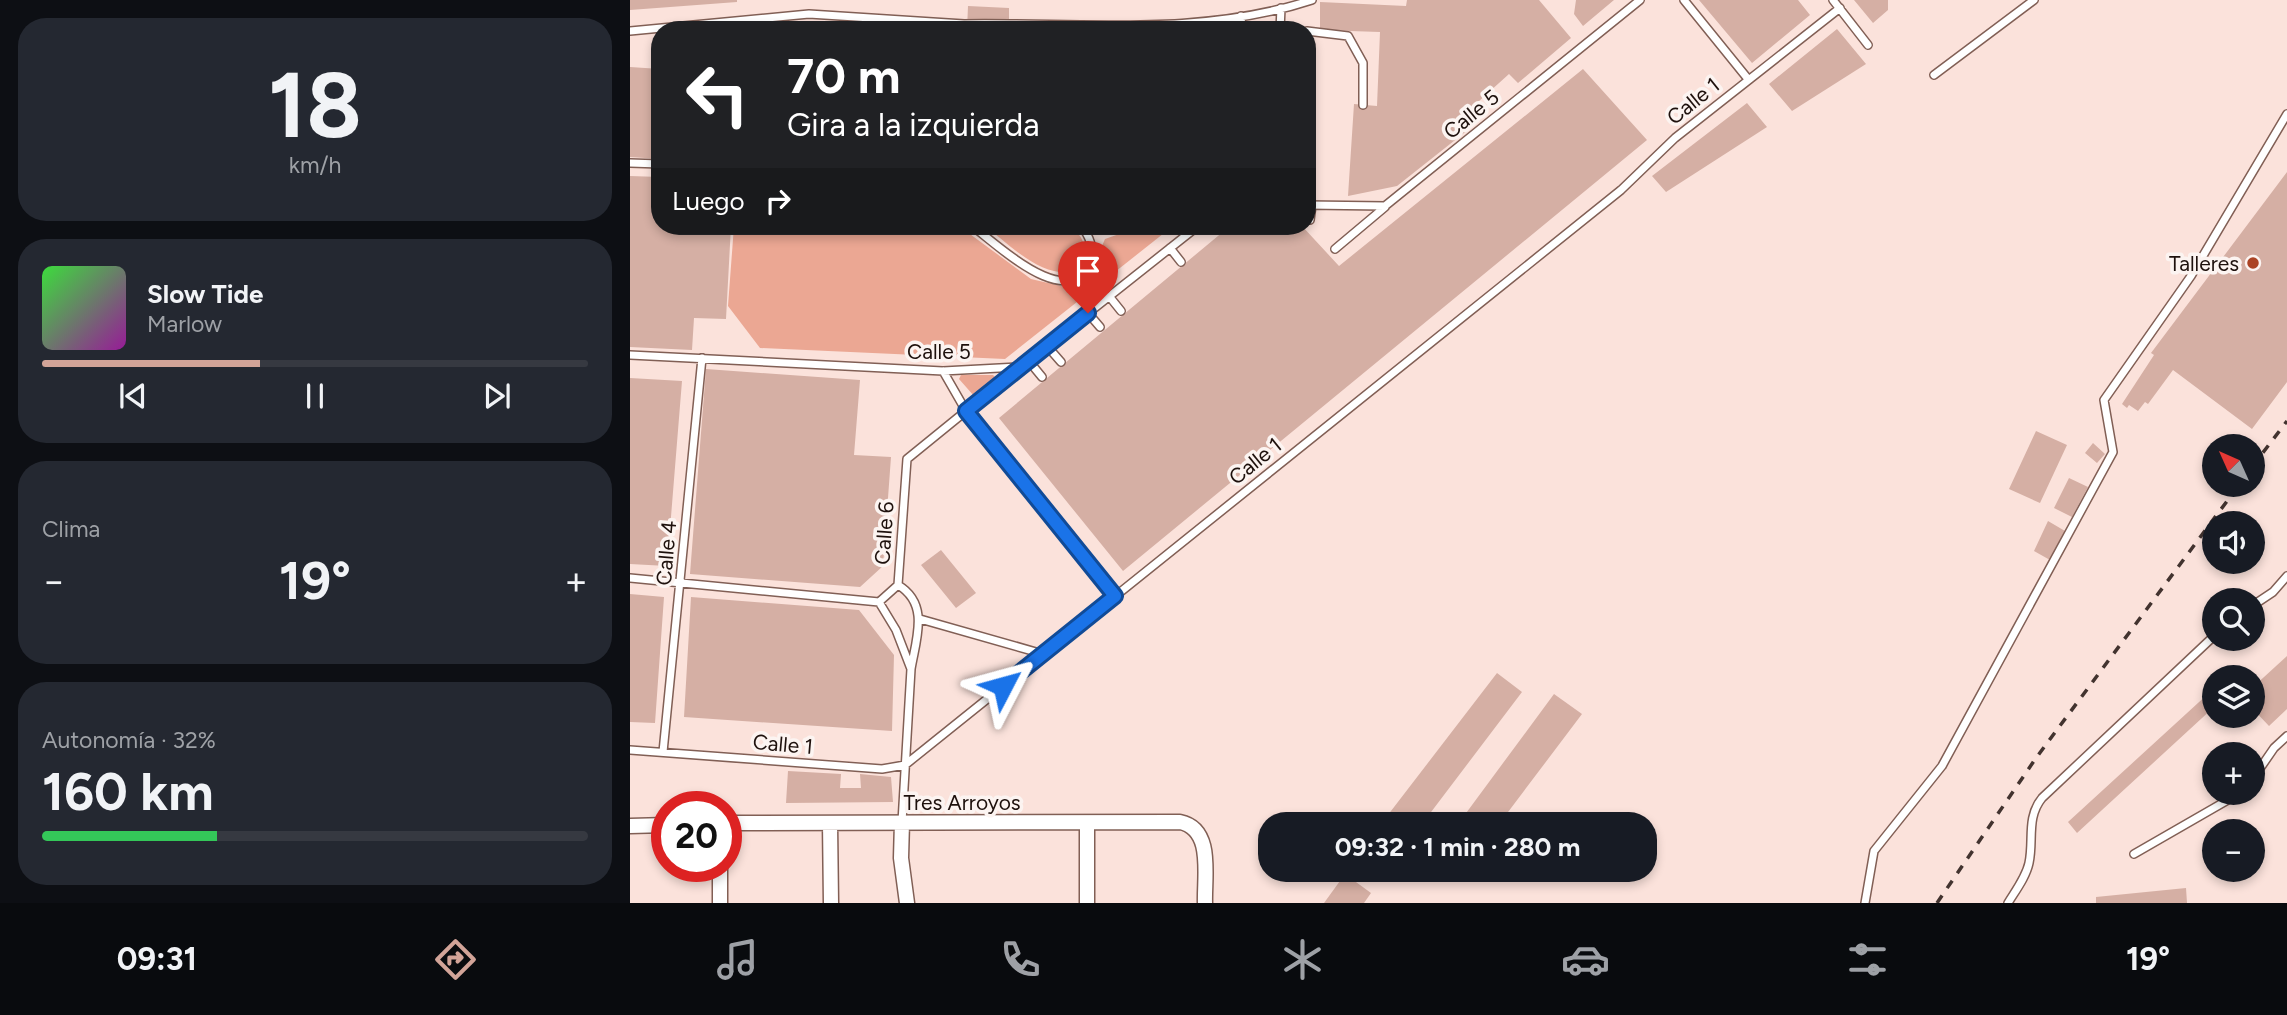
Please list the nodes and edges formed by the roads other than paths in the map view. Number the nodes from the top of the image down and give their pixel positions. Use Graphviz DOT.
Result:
graph roads {
  1 [pos="1312,0"];
  2 [pos="1640,0"];
  3 [pos="1684,0"];
  4 [pos="1833,0"];
  5 [pos="2034,0"];
  6 [pos="1281,8"];
  7 [pos="1840,8"];
  8 [pos="1241,16"];
  9 [pos="735,21"];
  10 [pos="892,21"];
  11 [pos="1186,21"];
  12 [pos="1241,21"];
  13 [pos="1280,21"];
  14 [pos="651,29"];
  15 [pos="630,31"];
  16 [pos="1316,32"];
  17 [pos="1868,45"];
  18 [pos="1934,75"];
  19 [pos="1748,79"];
  20 [pos="1363,105"];
  21 [pos="2287,114"];
  22 [pos="630,163"];
  23 [pos="651,164"];
  24 [pos="1316,205"];
  25 [pos="1385,206"];
  26 [pos="984,235"];
  27 [pos="1087,235"];
  28 [pos="1187,235"];
  29 [pos="1170,248"];
  30 [pos="1335,249"];
  31 [pos="1181,262"];
  32 [pos="1109,296"];
  33 [pos="1121,311"];
  34 [pos="1088,313"];
  35 [pos="1100,327"];
  36 [pos="1047,346"];
  37 [pos="630,355"];
  38 [pos="702,358"];
  39 [pos="1028,360"];
  40 [pos="1061,362"];
  41 [pos="1020,367"];
  42 [pos="943,371"];
  43 [pos="1042,377"];
  44 [pos="966,411"];
  45 [pos="2287,576"];
  46 [pos="630,578"];
  47 [pos="681,580"];
  48 [pos="898,586"];
  49 [pos="1115,596"];
  50 [pos="2265,597"];
  51 [pos="879,602"];
  52 [pos="920,620"];
  53 [pos="2202,647"];
  54 [pos="1043,654"];
  55 [pos="911,670"];
  56 [pos="2287,736"];
  57 [pos="630,750"];
  58 [pos="663,752"];
  59 [pos="2265,761"];
  60 [pos="905,765"];
  61 [pos="2219,805"];
  62 [pos="902,822"];
  63 [pos="742,823"];
  64 [pos="830,823"];
  65 [pos="1087,823"];
  66 [pos="651,825"];
  67 [pos="630,826"];
  68 [pos="2134,854"];
  69 [pos="720,882"];
  70 [pos="720,903"];
  71 [pos="831,903"];
  72 [pos="908,903"];
  73 [pos="1087,903"];
  74 [pos="1205,903"];
  75 [pos="1865,903"];
  76 [pos="2008,903"];
  1 -- 6 [label="lane"];
  2 -- 25 [label="lane, Calle 5"];
  3 -- 19 [label="lane"];
  4 -- 7 [label="lane"];
  5 -- 18 [label="lane"];
  6 -- 8 [label="lane"];
  6 -- 13 [label="lane"];
  7 -- 17 [label="lane"];
  7 -- 19 [label="lane, Calle 1"];
  8 -- 11 [label="lane"];
  8 -- 12 [label="lane"];
  9 -- 10 [label="lane"];
  14 -- 15 [label="lane"];
  16 -- 20 [label="lane"];
  19 -- 49 [label="lane, Calle 1"];
  21 -- 75 [label="lane"];
  22 -- 23 [label="lane"];
  24 -- 25 [label="lane"];
  25 -- 30 [label="lane, Calle 5"];
  26 -- 27 [label="lane"];
  28 -- 29 [label="lane"];
  29 -- 31 [label="lane"];
  29 -- 32 [label="lane"];
  32 -- 33 [label="lane"];
  32 -- 34 [label="lane"];
  34 -- 35 [label="lane"];
  34 -- 36 [label="lane"];
  36 -- 39 [label="lane"];
  36 -- 40 [label="lane"];
  37 -- 38 [label="lane, Calle 5"];
  38 -- 42 [label="lane, Calle 5"];
  38 -- 47 [label="lane, Calle 4"];
  39 -- 41 [label="lane"];
  39 -- 43 [label="lane"];
  41 -- 42 [label="lane, Calle 5"];
  41 -- 44 [label="lane, Calle 6"];
  42 -- 44 [label="lane"];
  44 -- 48 [label="lane, Calle 6"];
  44 -- 49 [label="lane"];
  45 -- 50 [label="lane"];
  46 -- 47 [label="lane"];
  47 -- 51 [label="lane"];
  47 -- 58 [label="lane, Calle 4"];
  48 -- 51 [label="lane, Calle 6"];
  48 -- 52 [label="lane"];
  49 -- 54 [label="lane, Calle 1"];
  51 -- 55 [label="lane"];
  52 -- 54 [label="lane"];
  52 -- 55 [label="lane"];
  53 -- 76 [label="lane"];
  54 -- 60 [label="lane, Calle 1"];
  55 -- 60 [label="lane"];
  56 -- 59 [label="lane"];
  57 -- 58 [label="lane, Calle 1"];
  58 -- 60 [label="lane, Calle 1"];
  60 -- 62 [label="lane"];
  61 -- 68 [label="lane"];
  62 -- 64 [label="street, Tres Arroyos"];
  62 -- 65 [label="street, Tres Arroyos"];
  62 -- 72 [label="street"];
  63 -- 64 [label="street, Tres Arroyos"];
  64 -- 71 [label="street"];
  65 -- 73 [label="street"];
  65 -- 74 [label="street, Tres Arroyos"];
  66 -- 67 [label="street"];
  69 -- 70 [label="street"];
}
